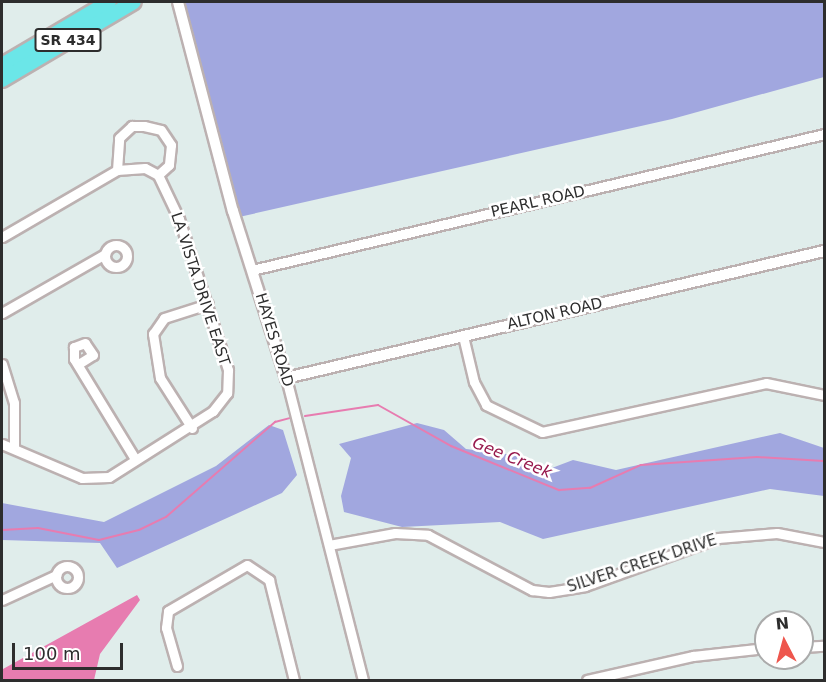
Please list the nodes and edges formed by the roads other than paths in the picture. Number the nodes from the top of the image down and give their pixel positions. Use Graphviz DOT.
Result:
graph roads {
  1 [pos="109,2"];
  2 [pos="134,2"];
  3 [pos="178,2"];
  4 [pos="2,62"];
  5 [pos="2,80"];
  6 [pos="825,134"];
  7 [pos="117,170"];
  8 [pos="158,175"];
  9 [pos="2,237"];
  10 [pos="825,251"];
  11 [pos="105,254"];
  12 [pos="252,270"];
  13 [pos="208,304"];
  14 [pos="2,313"];
  15 [pos="463,336"];
  16 [pos="80,363"];
  17 [pos="2,364"];
  18 [pos="286,378"];
  19 [pos="825,395"];
  20 [pos="192,428"];
  21 [pos="2,444"];
  22 [pos="14,448"];
  23 [pos="135,459"];
  24 [pos="825,542"];
  25 [pos="328,545"];
  26 [pos="56,575"];
  27 [pos="3,596"];
  28 [pos="754,649"];
  29 [pos="177,666"];
  30 [pos="294,681"];
  31 [pos="363,681"];
  32 [pos="587,681"];
  1 -- 4 [label="main road, SR 434"];
  2 -- 5 [label="main road, SR 434"];
  3 -- 12 [label="street, HAYES ROAD"];
  6 -- 12 [label="street, PEARL ROAD"];
  7 -- 8 [label="street"];
  7 -- 8 [label="street"];
  7 -- 9 [label="street"];
  8 -- 13 [label="street, LA VISTA DRIVE EAST"];
  10 -- 15 [label="street, ALTON ROAD"];
  11 -- 14 [label="street"];
  12 -- 18 [label="street, HAYES ROAD"];
  13 -- 20 [label="street, LA VISTA DRIVE EAST"];
  13 -- 20 [label="street"];
  15 -- 18 [label="street, ALTON ROAD"];
  15 -- 19 [label="street"];
  16 -- 23 [label="street"];
  17 -- 22 [label="street"];
  18 -- 25 [label="street, HAYES ROAD"];
  20 -- 23 [label="street, LA VISTA DRIVE EAST"];
  21 -- 22 [label="street, LA VISTA DRIVE EAST"];
  22 -- 23 [label="street, LA VISTA DRIVE EAST"];
  24 -- 25 [label="street, SILVER CREEK DRIVE"];
  25 -- 31 [label="street, HAYES ROAD"];
  26 -- 27 [label="street"];
  28 -- 32 [label="street"];
  29 -- 30 [label="street"];
}
